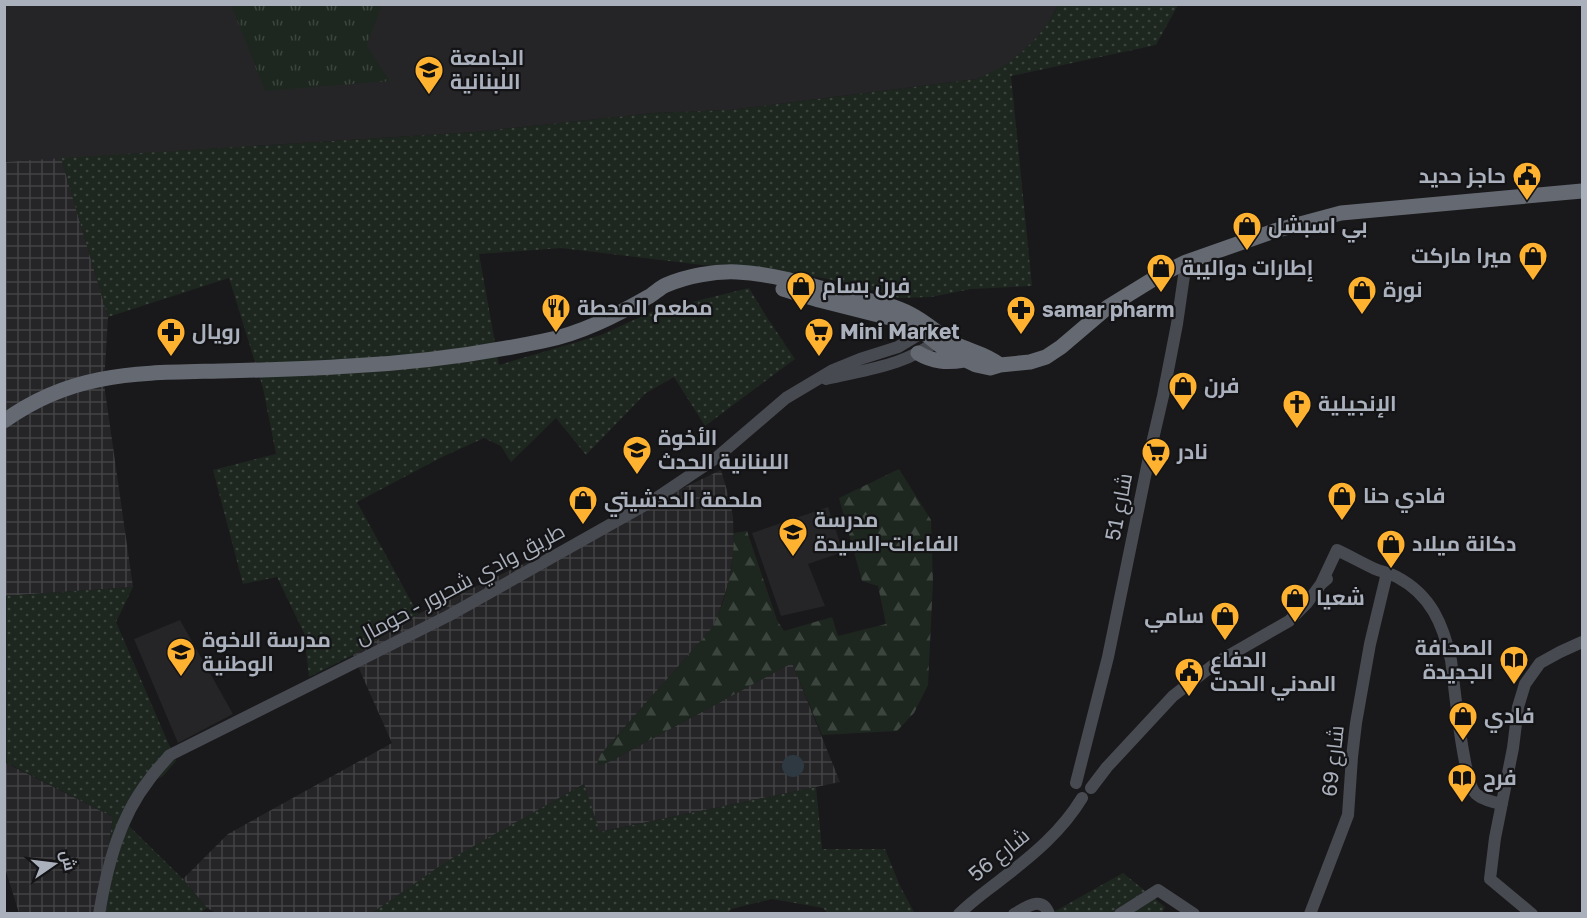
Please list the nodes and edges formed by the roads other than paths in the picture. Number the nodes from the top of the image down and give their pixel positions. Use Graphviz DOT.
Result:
graph roads {
  1 [pos="1582,191"];
  2 [pos="1186,262"];
  3 [pos="932,334"];
  4 [pos="918,353"];
  5 [pos="964,360"];
  6 [pos="1000,365"];
  7 [pos="810,383"];
  8 [pos="4,421"];
  9 [pos="1382,571"];
  10 [pos="1582,642"];
  11 [pos="1082,788"];
  12 [pos="1502,804"];
  13 [pos="99,914"];
  14 [pos="959,914"];
  15 [pos="1014,914"];
  16 [pos="1049,914"];
  17 [pos="1120,914"];
  18 [pos="1194,914"];
  19 [pos="1310,914"];
  20 [pos="1532,914"];
  1 -- 2 [label="highway"];
  2 -- 6 [label="highway"];
  2 -- 11 [label="street, شارع 51"];
  3 -- 4 [label="street, طريق وادي شحرور - حومال"];
  3 -- 5 [label="highway"];
  3 -- 6 [label="highway"];
  3 -- 7 [label="street, طريق وادي شحرور - حومال"];
  3 -- 8 [label="highway"];
  4 -- 5 [label="highway"];
  4 -- 7 [label="street, طريق وادي شحرور - حومال"];
  5 -- 6 [label="highway"];
  7 -- 13 [label="street, طريق وادي شحرور - حومال"];
  9 -- 11 [label="street"];
  9 -- 12 [label="street"];
  9 -- 19 [label="street, شارع 69"];
  10 -- 12 [label="street"];
  11 -- 14 [label="street, شارع 56"];
  12 -- 20 [label="street"];
  15 -- 16 [label="street"];
  17 -- 18 [label="street"];
}
